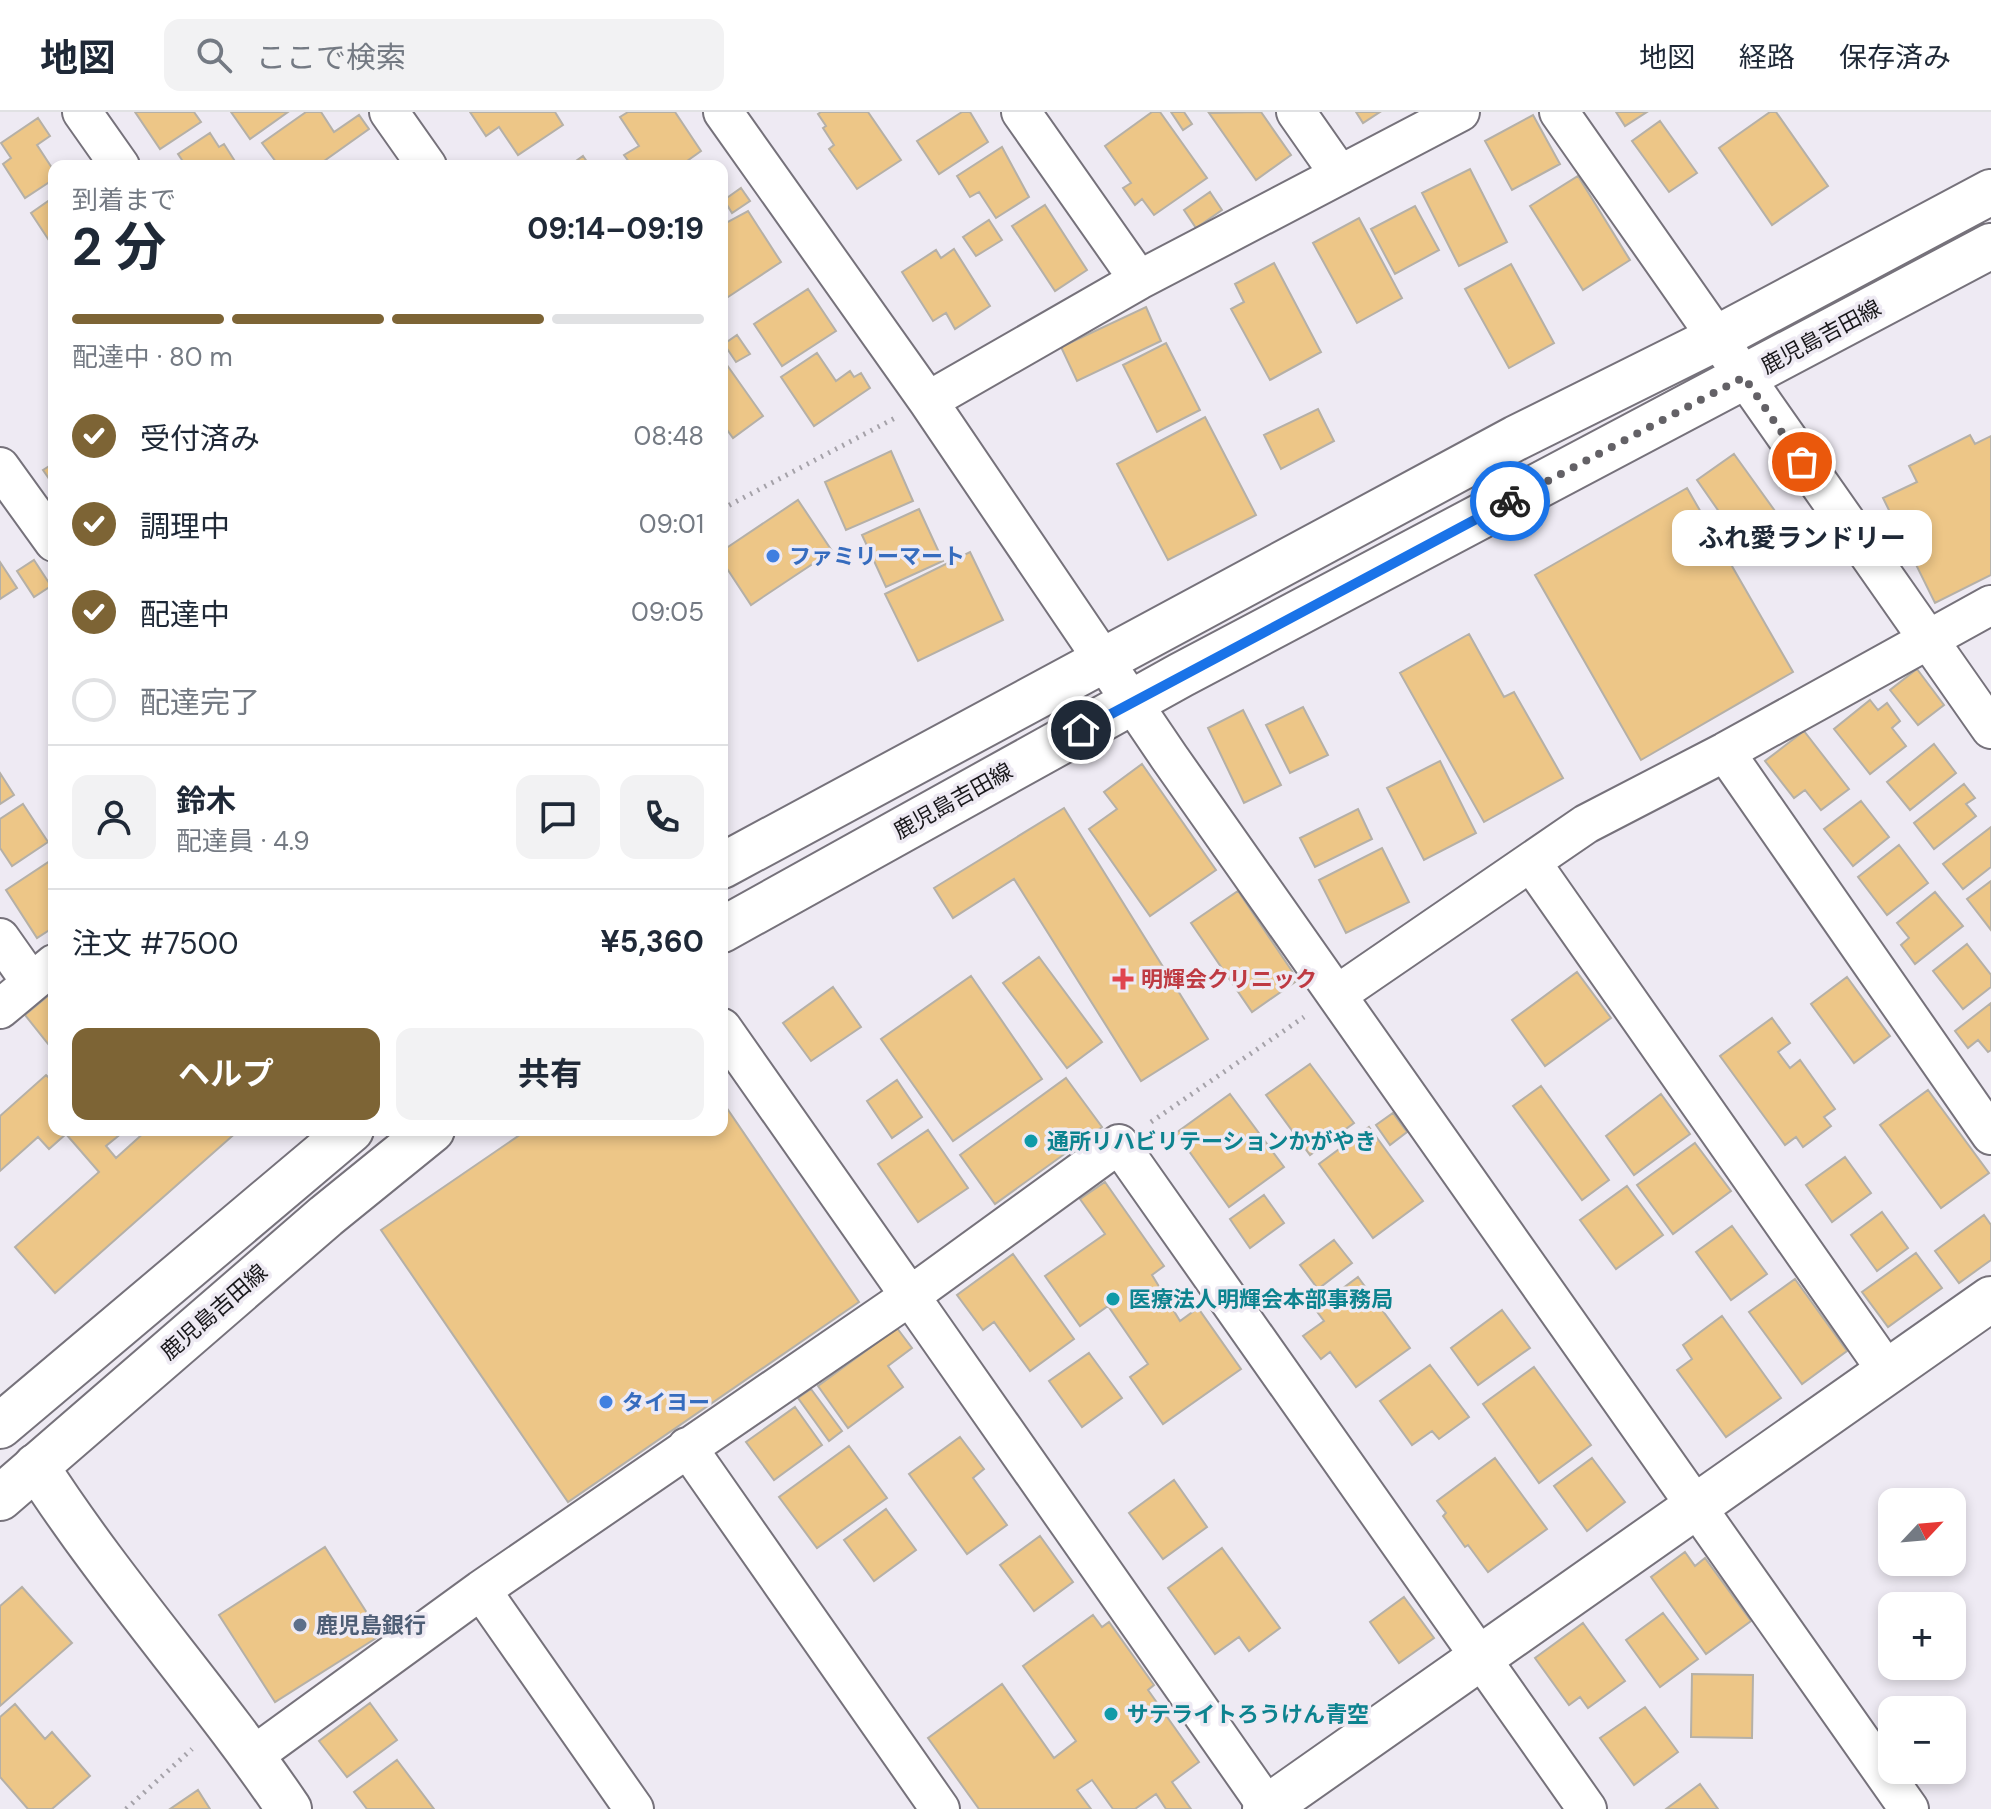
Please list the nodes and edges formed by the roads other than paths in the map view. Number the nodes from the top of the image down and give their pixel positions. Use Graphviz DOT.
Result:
graph roads {
  1 [pos="82,112"];
  2 [pos="389,112"];
  3 [pos="723,112"];
  4 [pos="1021,112"];
  5 [pos="1296,112"];
  6 [pos="1460,112"];
  7 [pos="1559,112"];
  8 [pos="116,160"];
  9 [pos="423,160"];
  10 [pos="1340,175"];
  11 [pos="1991,192"];
  12 [pos="1991,246"];
  13 [pos="1139,280"];
  14 [pos="1717,338"];
  15 [pos="1744,377"];
  16 [pos="928,401"];
  17 [pos="0,467"];
  18 [pos="48,534"];
  19 [pos="1991,605"];
  20 [pos="1928,639"];
  21 [pos="1105,663"];
  22 [pos="1132,702"];
  23 [pos="1991,729"];
  24 [pos="1725,752"];
  25 [pos="1531,862"];
  26 [pos="728,863"];
  27 [pos="728,927"];
  28 [pos="0,938"];
  29 [pos="42,973"];
  30 [pos="1338,994"];
  31 [pos="0,1009"];
  32 [pos="728,1037"];
  33 [pos="1991,1135"];
  34 [pos="344,1136"];
  35 [pos="425,1136"];
  36 [pos="910,1296"];
  37 [pos="1991,1299"];
  38 [pos="1887,1371"];
  39 [pos="2,1419"];
  40 [pos="687,1447"];
  41 [pos="36,1466"];
  42 [pos="0,1498"];
  43 [pos="1697,1508"];
  44 [pos="481,1590"];
  45 [pos="1481,1659"];
  46 [pos="253,1756"];
  47 [pos="1267,1808"];
  48 [pos="289,1809"];
  49 [pos="634,1809"];
  50 [pos="940,1809"];
  51 [pos="1587,1809"];
  52 [pos="1909,1809"];
  1 -- 8 [label="street"];
  2 -- 9 [label="street"];
  3 -- 16 [label="street"];
  4 -- 13 [label="street"];
  5 -- 10 [label="street"];
  6 -- 10 [label="street"];
  7 -- 14 [label="street"];
  10 -- 13 [label="street"];
  11 -- 14 [label="main road"];
  12 -- 15 [label="main road, 鹿児島吉田線"];
  13 -- 16 [label="street"];
  14 -- 15 [label="street"];
  14 -- 21 [label="main road"];
  15 -- 20 [label="street"];
  15 -- 22 [label="main road, 鹿児島吉田線"];
  16 -- 21 [label="street"];
  17 -- 18 [label="street"];
  19 -- 20 [label="street"];
  20 -- 23 [label="street"];
  20 -- 24 [label="street"];
  21 -- 22 [label="street"];
  21 -- 26 [label="main road"];
  22 -- 27 [label="main road, 鹿児島吉田線"];
  22 -- 30 [label="street"];
  24 -- 25 [label="street"];
  24 -- 33 [label="street"];
  25 -- 30 [label="street"];
  25 -- 38 [label="street"];
  28 -- 29 [label="street"];
  29 -- 31 [label="street"];
  30 -- 43 [label="street"];
  32 -- 36 [label="street"];
  34 -- 39 [label="main road"];
  35 -- 41 [label="main road, 鹿児島吉田線"];
  36 -- 40 [label="street"];
  36 -- 45 [label="street"];
  36 -- 47 [label="street"];
  37 -- 38 [label="main road"];
  38 -- 43 [label="main road"];
  39 -- 41 [label="street"];
  40 -- 44 [label="street"];
  40 -- 50 [label="street"];
  41 -- 42 [label="main road, 鹿児島吉田線"];
  41 -- 46 [label="main road"];
  43 -- 45 [label="main road"];
  43 -- 52 [label="street"];
  44 -- 46 [label="street"];
  44 -- 49 [label="street"];
  45 -- 47 [label="main road"];
  45 -- 51 [label="street"];
  46 -- 48 [label="main road"];
}
